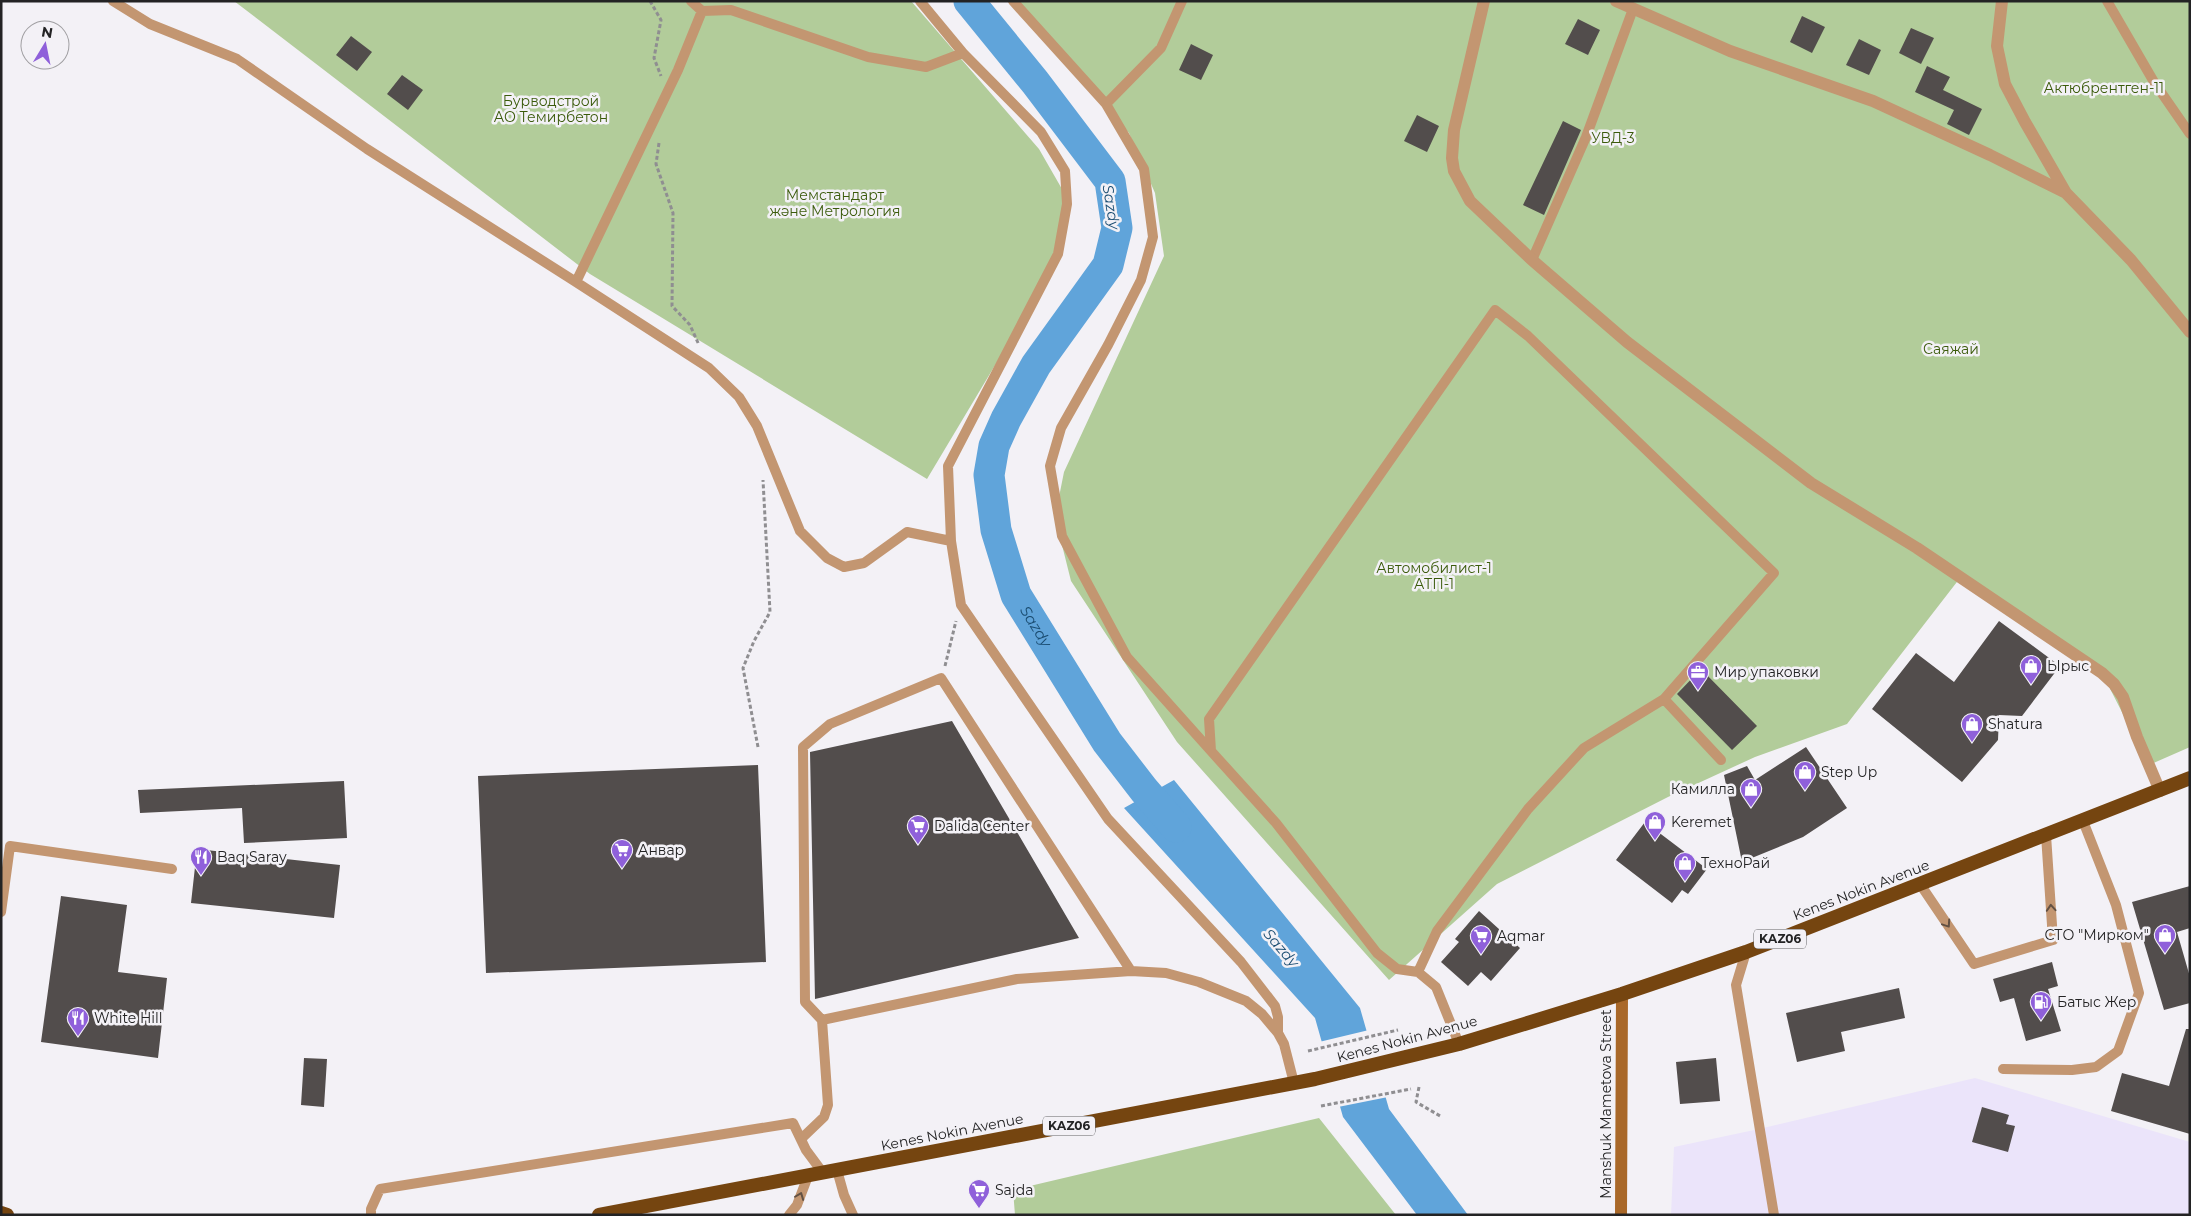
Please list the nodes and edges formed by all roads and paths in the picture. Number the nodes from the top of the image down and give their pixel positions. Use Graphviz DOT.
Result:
graph roads {
  1 [pos="113,1"];
  2 [pos="650,1"];
  3 [pos="691,1"];
  4 [pos="920,1"];
  5 [pos="1013,1"];
  6 [pos="1182,1"];
  7 [pos="1484,1"];
  8 [pos="1616,1"];
  9 [pos="2002,1"];
  10 [pos="2107,1"];
  11 [pos="1634,9"];
  12 [pos="702,11"];
  13 [pos="963,53"];
  14 [pos="667,92"];
  15 [pos="1106,104"];
  16 [pos="2190,134"];
  17 [pos="660,137"];
  18 [pos="2066,193"];
  19 [pos="1532,260"];
  20 [pos="576,282"];
  21 [pos="2189,329"];
  22 [pos="709,368"];
  23 [pos="763,476"];
  24 [pos="951,541"];
  25 [pos="961,605"];
  26 [pos="941,678"];
  27 [pos="1664,699"];
  28 [pos="758,747"];
  29 [pos="1211,751"];
  30 [pos="1721,760"];
  31 [pos="2190,778"];
  32 [pos="2154,793"];
  33 [pos="2083,821"];
  34 [pos="2046,835"];
  35 [pos="172,869"];
  36 [pos="1920,884"];
  37 [pos="1,912"];
  38 [pos="1746,952"];
  39 [pos="1131,971"];
  40 [pos="1418,972"];
  41 [pos="1622,994"];
  42 [pos="822,1020"];
  43 [pos="1398,1030"];
  44 [pos="1278,1033"];
  45 [pos="1459,1044"];
  46 [pos="1308,1050"];
  47 [pos="2003,1069"];
  48 [pos="1294,1083"];
  49 [pos="1419,1086"];
  50 [pos="1411,1089"];
  51 [pos="1321,1106"];
  52 [pos="1442,1117"];
  53 [pos="800,1139"];
  54 [pos="838,1170"];
  55 [pos="823,1173"];
  56 [pos="808,1176"];
  57 [pos="371,1215"];
  58 [pos="599,1215"];
  59 [pos="789,1215"];
  60 [pos="853,1215"];
  61 [pos="1621,1215"];
  62 [pos="1774,1215"];
  1 -- 20 [label="lane"];
  2 -- 14 [label="path"];
  3 -- 12 [label="lane"];
  4 -- 13 [label="lane"];
  5 -- 15 [label="lane"];
  6 -- 15 [label="lane"];
  7 -- 19 [label="street"];
  8 -- 11 [label="street"];
  9 -- 18 [label="street"];
  10 -- 16 [label="lane"];
  11 -- 18 [label="street"];
  11 -- 19 [label="lane"];
  12 -- 13 [label="lane"];
  12 -- 14 [label="lane"];
  13 -- 24 [label="lane"];
  14 -- 20 [label="lane"];
  15 -- 29 [label="lane"];
  17 -- 22 [label="path"];
  18 -- 21 [label="street"];
  19 -- 32 [label="street"];
  20 -- 22 [label="lane"];
  22 -- 24 [label="lane"];
  23 -- 28 [label="path"];
  24 -- 25 [label="lane"];
  25 -- 26 [label="path"];
  25 -- 44 [label="lane"];
  26 -- 39 [label="lane"];
  26 -- 42 [label="lane"];
  27 -- 29 [label="lane"];
  27 -- 30 [label="lane"];
  27 -- 40 [label="lane"];
  29 -- 40 [label="lane"];
  31 -- 32 [label="highway, Kenes Nokin Avenue / KАZ06"];
  32 -- 33 [label="highway, Kenes Nokin Avenue / KАZ06"];
  33 -- 34 [label="highway, Kenes Nokin Avenue / KАZ06"];
  33 -- 47 [label="lane"];
  34 -- 36 [label="highway, Kenes Nokin Avenue / KАZ06"];
  36 -- 34 [label="lane, one-way"];
  35 -- 37 [label="lane"];
  36 -- 38 [label="highway, Kenes Nokin Avenue / KАZ06"];
  38 -- 41 [label="highway, Kenes Nokin Avenue / KАZ06"];
  38 -- 62 [label="lane"];
  39 -- 42 [label="lane"];
  39 -- 44 [label="lane"];
  40 -- 45 [label="lane"];
  41 -- 45 [label="highway, Kenes Nokin Avenue / KАZ06"];
  41 -- 61 [label="main road, Manshuk Mametova Street"];
  42 -- 53 [label="lane"];
  43 -- 46 [label="path"];
  44 -- 48 [label="lane"];
  45 -- 48 [label="highway, Kenes Nokin Avenue / KАZ06"];
  48 -- 54 [label="highway, Kenes Nokin Avenue / KАZ06"];
  49 -- 52 [label="path"];
  50 -- 51 [label="path"];
  53 -- 55 [label="lane"];
  53 -- 57 [label="lane"];
  54 -- 55 [label="highway, Kenes Nokin Avenue / KАZ06"];
  54 -- 60 [label="lane"];
  55 -- 56 [label="highway, Kenes Nokin Avenue"];
  56 -- 58 [label="highway, Kenes Nokin Avenue"];
  59 -- 56 [label="lane, one-way"];
}
